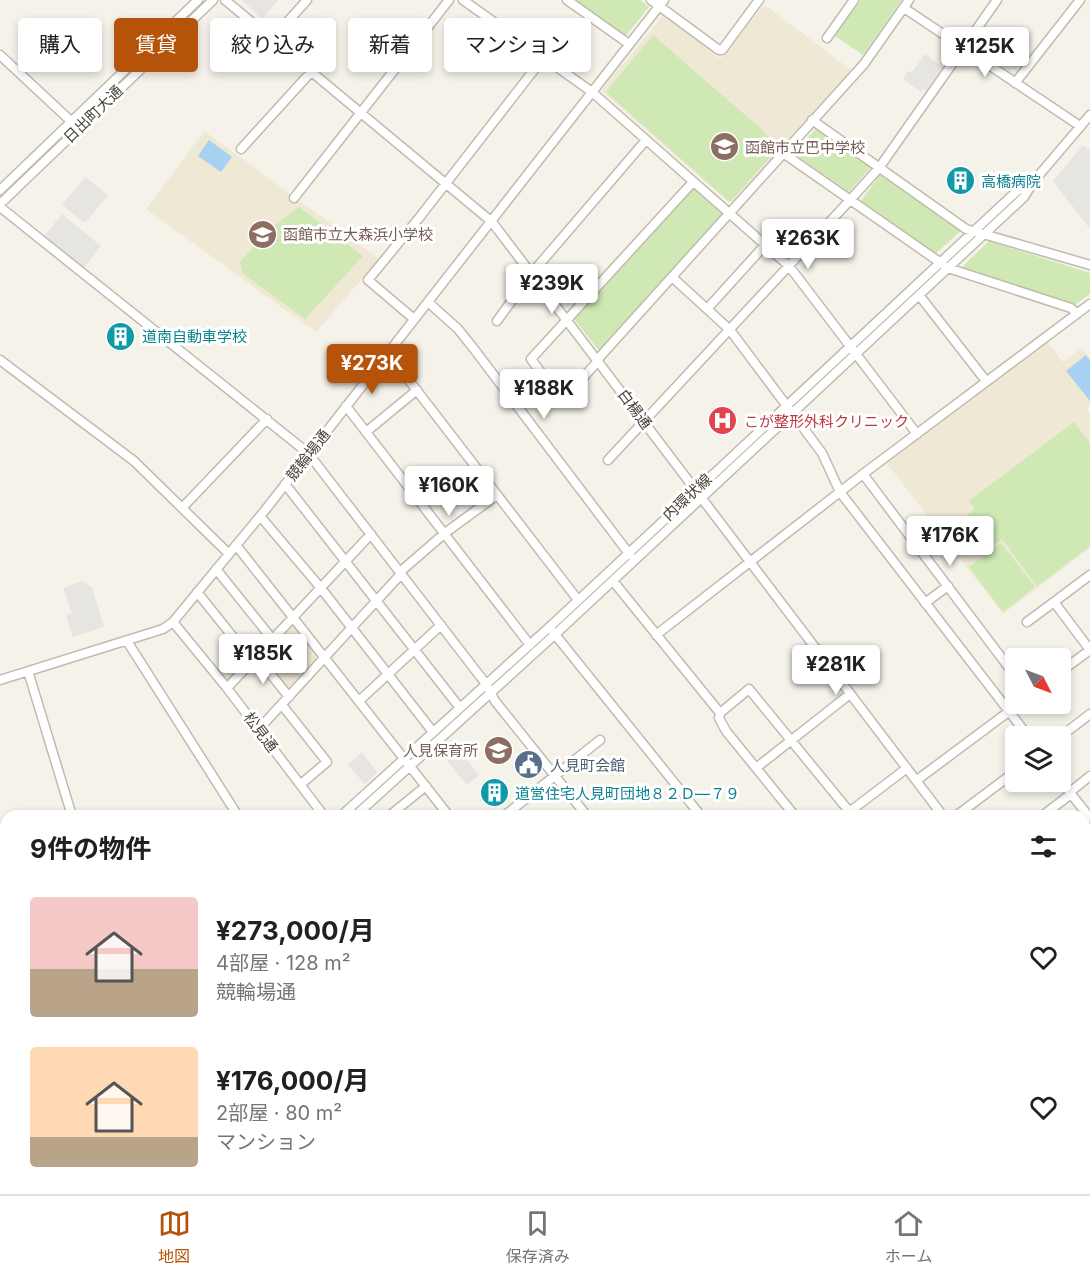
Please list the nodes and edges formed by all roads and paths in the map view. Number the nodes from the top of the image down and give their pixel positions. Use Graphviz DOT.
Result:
graph roads {
  1 [pos="198,0"];
  2 [pos="213,0"];
  3 [pos="225,0"];
  4 [pos="307,0"];
  5 [pos="449,0"];
  6 [pos="463,0"];
  7 [pos="567,0"];
  8 [pos="651,0"];
  9 [pos="759,0"];
  10 [pos="854,0"];
  11 [pos="909,0"];
  12 [pos="998,0"];
  13 [pos="1080,0"];
  14 [pos="662,3"];
  15 [pos="904,8"];
  16 [pos="247,18"];
  17 [pos="291,18"];
  18 [pos="489,18"];
  19 [pos="827,38"];
  20 [pos="629,44"];
  21 [pos="963,48"];
  22 [pos="0,55"];
  23 [pos="311,72"];
  24 [pos="532,72"];
  25 [pos="565,72"];
  26 [pos="1015,83"];
  27 [pos="592,92"];
  28 [pos="360,112"];
  29 [pos="1090,115"];
  30 [pos="812,120"];
  31 [pos="71,121"];
  32 [pos="1080,126"];
  33 [pos="78,128"];
  34 [pos="646,140"];
  35 [pos="241,149"];
  36 [pos="783,153"];
  37 [pos="879,168"];
  38 [pos="1034,181"];
  39 [pos="693,182"];
  40 [pos="445,183"];
  41 [pos="0,189"];
  42 [pos="294,198"];
  43 [pos="851,199"];
  44 [pos="0,205"];
  45 [pos="730,213"];
  46 [pos="492,222"];
  47 [pos="974,231"];
  48 [pos="985,234"];
  49 [pos="765,245"];
  50 [pos="940,262"];
  51 [pos="1090,265"];
  52 [pos="789,266"];
  53 [pos="948,268"];
  54 [pos="532,273"];
  55 [pos="672,277"];
  56 [pos="919,295"];
  57 [pos="428,302"];
  58 [pos="1090,304"];
  59 [pos="707,309"];
  60 [pos="1077,314"];
  61 [pos="414,319"];
  62 [pos="567,319"];
  63 [pos="497,321"];
  64 [pos="730,330"];
  65 [pos="850,346"];
  66 [pos="388,353"];
  67 [pos="856,354"];
  68 [pos="0,360"];
  69 [pos="598,361"];
  70 [pos="986,381"];
  71 [pos="417,390"];
  72 [pos="346,406"];
  73 [pos="786,406"];
  74 [pos="792,414"];
  75 [pos="267,419"];
  76 [pos="644,421"];
  77 [pos="366,432"];
  78 [pos="917,434"];
  79 [pos="309,453"];
  80 [pos="608,460"];
  81 [pos="863,474"];
  82 [pos="285,484"];
  83 [pos="696,489"];
  84 [pos="840,492"];
  85 [pos="497,495"];
  86 [pos="702,497"];
  87 [pos="183,508"];
  88 [pos="260,516"];
  89 [pos="445,533"];
  90 [pos="371,534"];
  91 [pos="236,545"];
  92 [pos="628,553"];
  93 [pos="229,554"];
  94 [pos="345,560"];
  95 [pos="750,560"];
  96 [pos="634,561"];
  97 [pos="216,569"];
  98 [pos="401,573"];
  99 [pos="1090,575"];
  100 [pos="613,581"];
  101 [pos="948,586"];
  102 [pos="320,587"];
  103 [pos="197,592"];
  104 [pos="578,600"];
  105 [pos="375,601"];
  106 [pos="1054,602"];
  107 [pos="925,603"];
  108 [pos="293,618"];
  109 [pos="173,622"];
  110 [pos="1027,622"];
  111 [pos="441,625"];
  112 [pos="351,628"];
  113 [pos="552,630"];
  114 [pos="656,635"];
  115 [pos="273,640"];
  116 [pos="127,641"];
  117 [pos="530,645"];
  118 [pos="413,650"];
  119 [pos="1090,650"];
  120 [pos="325,657"];
  121 [pos="255,660"];
  122 [pos="1005,662"];
  123 [pos="1071,664"];
  124 [pos="28,671"];
  125 [pos="387,675"];
  126 [pos="0,680"];
  127 [pos="486,684"];
  128 [pos="227,688"];
  129 [pos="491,693"];
  130 [pos="850,694"];
  131 [pos="289,697"];
  132 [pos="359,701"];
  133 [pos="282,705"];
  134 [pos="1005,706"];
  135 [pos="460,708"];
  136 [pos="720,713"];
  137 [pos="1005,714"];
  138 [pos="1011,714"];
  139 [pos="1090,714"];
  140 [pos="1020,726"];
  141 [pos="1071,728"];
  142 [pos="258,730"];
  143 [pos="433,732"];
  144 [pos="600,740"];
  145 [pos="790,740"];
  146 [pos="404,758"];
  147 [pos="410,765"];
  148 [pos="756,768"];
  149 [pos="907,768"];
  150 [pos="555,775"];
  151 [pos="1090,776"];
  152 [pos="1005,779"];
  153 [pos="917,780"];
  154 [pos="301,784"];
  155 [pos="426,786"];
  156 [pos="1070,793"];
  157 [pos="70,810"];
  158 [pos="234,810"];
  159 [pos="320,810"];
  160 [pos="348,810"];
  161 [pos="361,810"];
  162 [pos="396,810"];
  163 [pos="443,810"];
  164 [pos="511,810"];
  165 [pos="582,810"];
  166 [pos="696,810"];
  167 [pos="790,810"];
  168 [pos="845,810"];
  169 [pos="855,810"];
  170 [pos="939,810"];
  171 [pos="964,810"];
  172 [pos="1049,810"];
  173 [pos="1084,810"];
  1 -- 31 [label="street, 日出町大通"];
  2 -- 33 [label="street, 日出町大通"];
  3 -- 16 [label="street, 白楊通"];
  4 -- 17 [label="street"];
  5 -- 28 [label="street"];
  6 -- 18 [label="street"];
  7 -- 20 [label="street"];
  8 -- 14 [label="street"];
  9 -- 14 [label="street"];
  10 -- 19 [label="street"];
  11 -- 15 [label="street"];
  12 -- 21 [label="street"];
  13 -- 26 [label="street"];
  14 -- 20 [label="street, 競輪場通"];
  15 -- 21 [label="street"];
  15 -- 30 [label="street"];
  20 -- 27 [label="street, 競輪場通"];
  21 -- 26 [label="street"];
  21 -- 37 [label="street"];
  22 -- 31 [label="street"];
  23 -- 28 [label="street, 白楊通"];
  23 -- 35 [label="street"];
  24 -- 40 [label="street"];
  25 -- 27 [label="street"];
  26 -- 32 [label="street"];
  27 -- 34 [label="street"];
  27 -- 46 [label="street, 競輪場通"];
  28 -- 40 [label="street, 白楊通"];
  28 -- 42 [label="street"];
  29 -- 32 [label="street, 内環状線"];
  30 -- 36 [label="street"];
  30 -- 37 [label="street"];
  31 -- 33 [label="street"];
  31 -- 41 [label="street, 日出町大通"];
  32 -- 38 [label="street, 内環状線"];
  33 -- 44 [label="street, 日出町大通"];
  34 -- 39 [label="street"];
  34 -- 54 [label="street"];
  36 -- 43 [label="street"];
  36 -- 45 [label="street"];
  37 -- 43 [label="street"];
  37 -- 47 [label="street"];
  38 -- 47 [label="street, 内環状線"];
  38 -- 48 [label="street, 内環状線"];
  39 -- 45 [label="street"];
  39 -- 62 [label="street"];
  40 -- 46 [label="street, 白楊通"];
  40 -- 61 [label="street"];
  43 -- 50 [label="street"];
  43 -- 52 [label="street"];
  44 -- 75 [label="street"];
  45 -- 49 [label="street"];
  45 -- 55 [label="street"];
  46 -- 54 [label="street, 白楊通"];
  46 -- 57 [label="street, 競輪場通"];
  47 -- 48 [label="street"];
  47 -- 50 [label="street, 内環状線"];
  48 -- 51 [label="street"];
  48 -- 53 [label="street, 内環状線"];
  49 -- 52 [label="street"];
  49 -- 59 [label="street"];
  50 -- 53 [label="street"];
  50 -- 65 [label="street, 内環状線"];
  52 -- 64 [label="street"];
  52 -- 65 [label="street"];
  53 -- 56 [label="street, 内環状線"];
  53 -- 60 [label="street"];
  54 -- 62 [label="street, 白楊通"];
  54 -- 63 [label="street"];
  55 -- 59 [label="street"];
  55 -- 69 [label="street"];
  56 -- 67 [label="street, 内環状線"];
  56 -- 70 [label="street"];
  57 -- 61 [label="street, 競輪場通"];
  57 -- 92 [label="street"];
  58 -- 60 [label="street"];
  59 -- 64 [label="street"];
  60 -- 70 [label="street"];
  61 -- 66 [label="street, 競輪場通"];
  62 -- 69 [label="street, 白楊通"];
  62 -- 69 [label="street"];
  64 -- 73 [label="street"];
  64 -- 76 [label="street"];
  65 -- 67 [label="street"];
  65 -- 73 [label="street, 内環状線"];
  66 -- 71 [label="street"];
  66 -- 72 [label="street, 競輪場通"];
  67 -- 74 [label="street, 内環状線"];
  67 -- 78 [label="street"];
  68 -- 87 [label="street"];
  69 -- 76 [label="street, 白楊通"];
  70 -- 78 [label="street"];
  71 -- 77 [label="street"];
  71 -- 85 [label="street"];
  72 -- 77 [label="street"];
  72 -- 79 [label="street, 競輪場通"];
  73 -- 74 [label="street"];
  73 -- 83 [label="street, 内環状線"];
  74 -- 84 [label="street"];
  74 -- 86 [label="street, 内環状線"];
  75 -- 79 [label="street"];
  75 -- 87 [label="street"];
  76 -- 80 [label="street"];
  76 -- 83 [label="street, 白楊通"];
  77 -- 89 [label="street"];
  78 -- 81 [label="street"];
  79 -- 82 [label="street, 競輪場通"];
  79 -- 90 [label="street"];
  81 -- 84 [label="street"];
  81 -- 101 [label="street"];
  82 -- 88 [label="street, 競輪場通"];
  82 -- 94 [label="street"];
  83 -- 86 [label="street, 白楊通"];
  83 -- 92 [label="street, 内環状線"];
  84 -- 95 [label="street"];
  84 -- 107 [label="street"];
  85 -- 89 [label="street"];
  85 -- 104 [label="street"];
  86 -- 95 [label="street, 白楊通"];
  86 -- 96 [label="street, 内環状線"];
  87 -- 93 [label="street"];
  88 -- 91 [label="street, 競輪場通"];
  88 -- 102 [label="street"];
  89 -- 98 [label="street"];
  89 -- 117 [label="street"];
  90 -- 94 [label="street"];
  90 -- 98 [label="street"];
  91 -- 93 [label="street, 競輪場通"];
  91 -- 108 [label="street"];
  92 -- 96 [label="street"];
  92 -- 104 [label="street, 内環状線"];
  93 -- 97 [label="street, 競輪場通"];
  94 -- 102 [label="street"];
  94 -- 105 [label="street"];
  95 -- 114 [label="street"];
  95 -- 130 [label="street, 白楊通"];
  96 -- 100 [label="street, 内環状線"];
  97 -- 103 [label="street, 競輪場通"];
  97 -- 115 [label="street"];
  98 -- 105 [label="street"];
  98 -- 111 [label="street"];
  99 -- 106 [label="street"];
  100 -- 113 [label="street, 内環状線"];
  100 -- 114 [label="street"];
  101 -- 107 [label="street"];
  101 -- 122 [label="street"];
  102 -- 108 [label="street"];
  102 -- 112 [label="street"];
  103 -- 109 [label="street, 競輪場通"];
  103 -- 121 [label="street"];
  104 -- 113 [label="street, 内環状線"];
  105 -- 112 [label="street"];
  105 -- 118 [label="street"];
  106 -- 110 [label="street"];
  106 -- 119 [label="street"];
  107 -- 134 [label="street"];
  108 -- 115 [label="street"];
  108 -- 120 [label="street"];
  109 -- 116 [label="street, 競輪場通"];
  109 -- 128 [label="street, 松見通"];
  111 -- 118 [label="street"];
  111 -- 127 [label="street"];
  112 -- 120 [label="street"];
  112 -- 125 [label="street"];
  113 -- 117 [label="street, 内環状線"];
  113 -- 129 [label="street, 内環状線"];
  113 -- 166 [label="street"];
  114 -- 136 [label="street"];
  115 -- 121 [label="street"];
  116 -- 124 [label="street, 競輪場通"];
  116 -- 158 [label="street"];
  117 -- 127 [label="street, 内環状線"];
  118 -- 125 [label="street"];
  118 -- 135 [label="street"];
  119 -- 123 [label="street"];
  120 -- 131 [label="street"];
  120 -- 132 [label="street"];
  121 -- 128 [label="street"];
  121 -- 131 [label="street"];
  124 -- 126 [label="street, 競輪場通"];
  124 -- 157 [label="street"];
  125 -- 132 [label="street"];
  125 -- 143 [label="street"];
  127 -- 129 [label="street"];
  127 -- 135 [label="street, 内環状線"];
  128 -- 142 [label="street, 松見通"];
  129 -- 147 [label="street, 内環状線"];
  129 -- 150 [label="street"];
  130 -- 145 [label="street"];
  130 -- 149 [label="street, 白楊通"];
  131 -- 133 [label="street"];
  132 -- 146 [label="street"];
  133 -- 142 [label="street"];
  133 -- 154 [label="street"];
  135 -- 143 [label="street, 内環状線"];
  136 -- 145 [label="street"];
  136 -- 148 [label="street"];
  137 -- 153 [label="street"];
  138 -- 140 [label="street"];
  139 -- 141 [label="street"];
  142 -- 154 [label="street, 松見通"];
  143 -- 146 [label="street, 内環状線"];
  144 -- 150 [label="street"];
  145 -- 148 [label="street"];
  145 -- 168 [label="street"];
  146 -- 147 [label="street"];
  146 -- 160 [label="street, 内環状線"];
  147 -- 155 [label="street"];
  147 -- 161 [label="street, 内環状線"];
  148 -- 167 [label="street"];
  149 -- 153 [label="street, 白楊通"];
  149 -- 169 [label="street"];
  150 -- 164 [label="street"];
  150 -- 165 [label="street"];
  151 -- 156 [label="street"];
  152 -- 171 [label="street"];
  153 -- 170 [label="street, 白楊通"];
  154 -- 159 [label="street, 松見通"];
  155 -- 162 [label="street"];
  155 -- 163 [label="street"];
  156 -- 172 [label="street"];
  156 -- 173 [label="street"];
}
